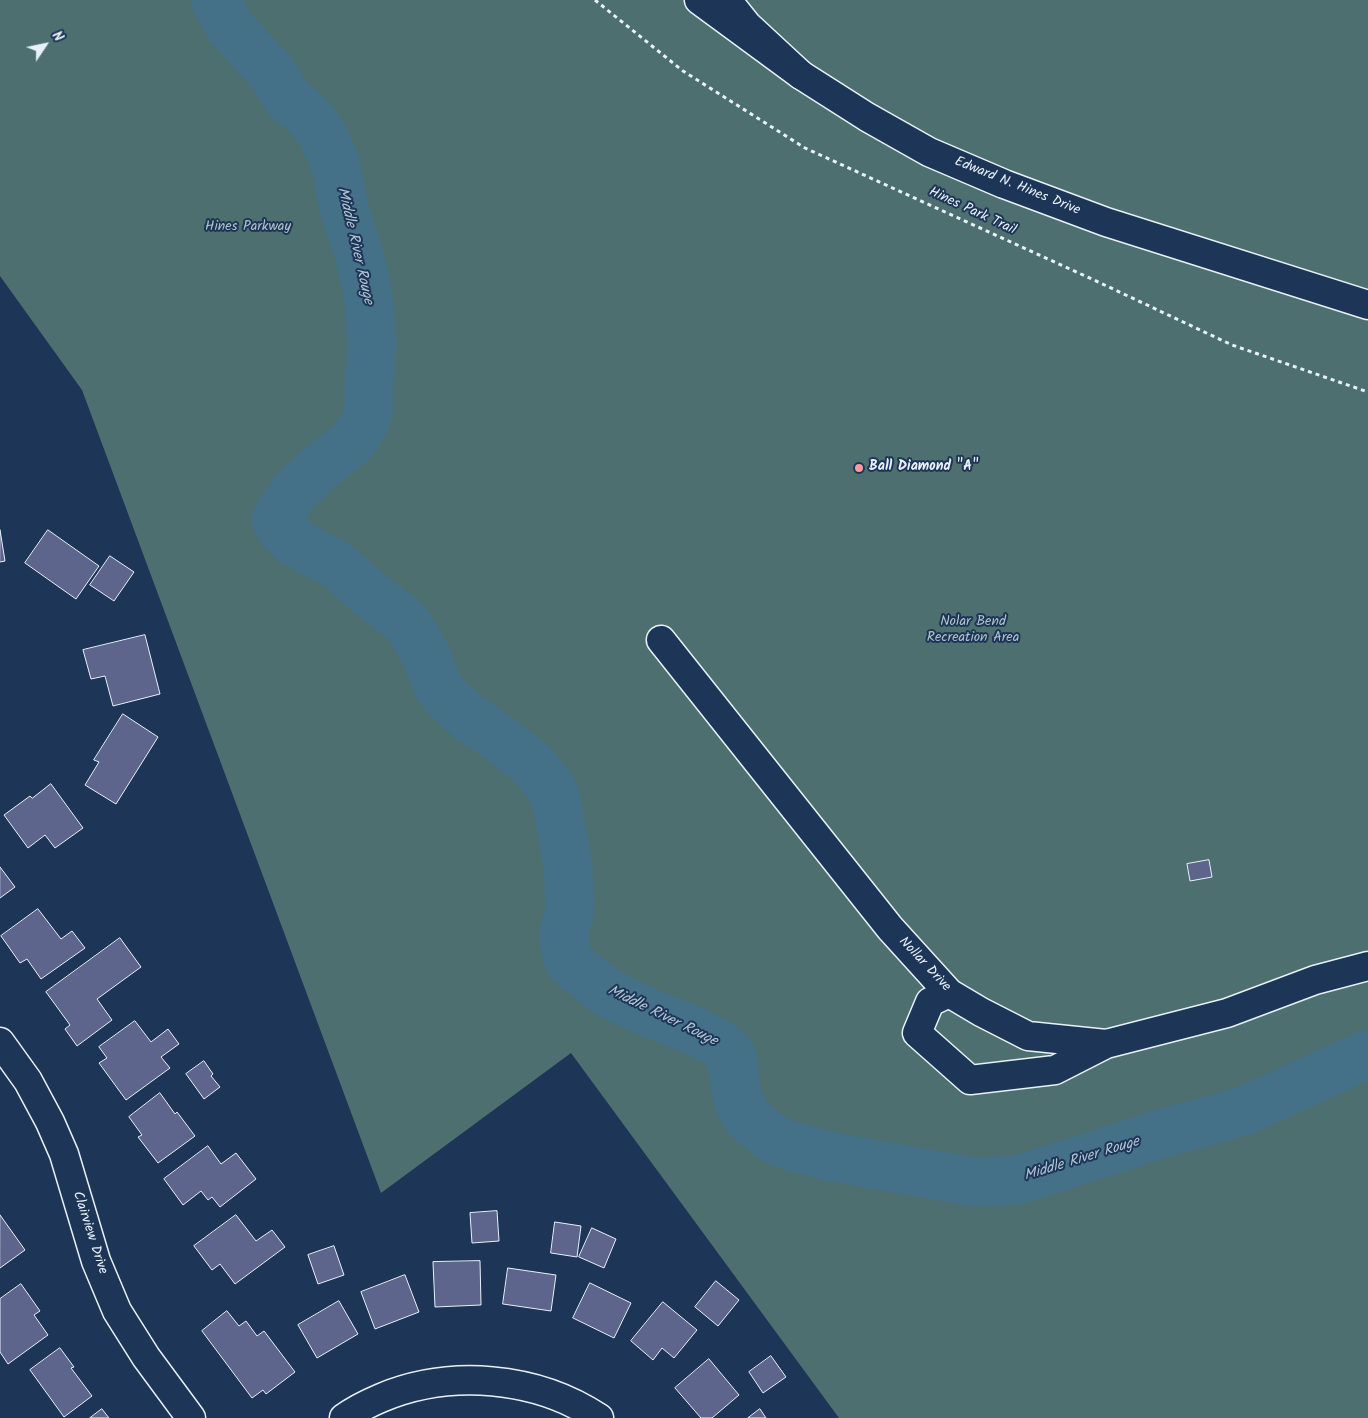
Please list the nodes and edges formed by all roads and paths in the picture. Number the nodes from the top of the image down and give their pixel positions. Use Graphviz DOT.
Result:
graph roads {
  1 [pos="595,0"];
  2 [pos="699,0"];
  3 [pos="727,0"];
  4 [pos="800,76"];
  5 [pos="1368,305"];
  6 [pos="1368,392"];
  7 [pos="660,640"];
  8 [pos="1368,966"];
  9 [pos="949,993"];
  10 [pos="0,1042"];
  11 [pos="1106,1044"];
  12 [pos="191,1418"];
  13 [pos="344,1418"];
  14 [pos="599,1418"];
  1 -- 6 [label="path, Hines Park Trail"];
  2 -- 4 [label="street, Edward N. Hines Drive"];
  3 -- 4 [label="street"];
  4 -- 5 [label="street, Edward N. Hines Drive"];
  7 -- 9 [label="street, Nollar Drive"];
  8 -- 11 [label="street, Nollar Drive"];
  9 -- 11 [label="street, Nollar Drive"];
  9 -- 11 [label="street"];
  10 -- 12 [label="street, Clairview Drive"];
  13 -- 14 [label="street"];
}
